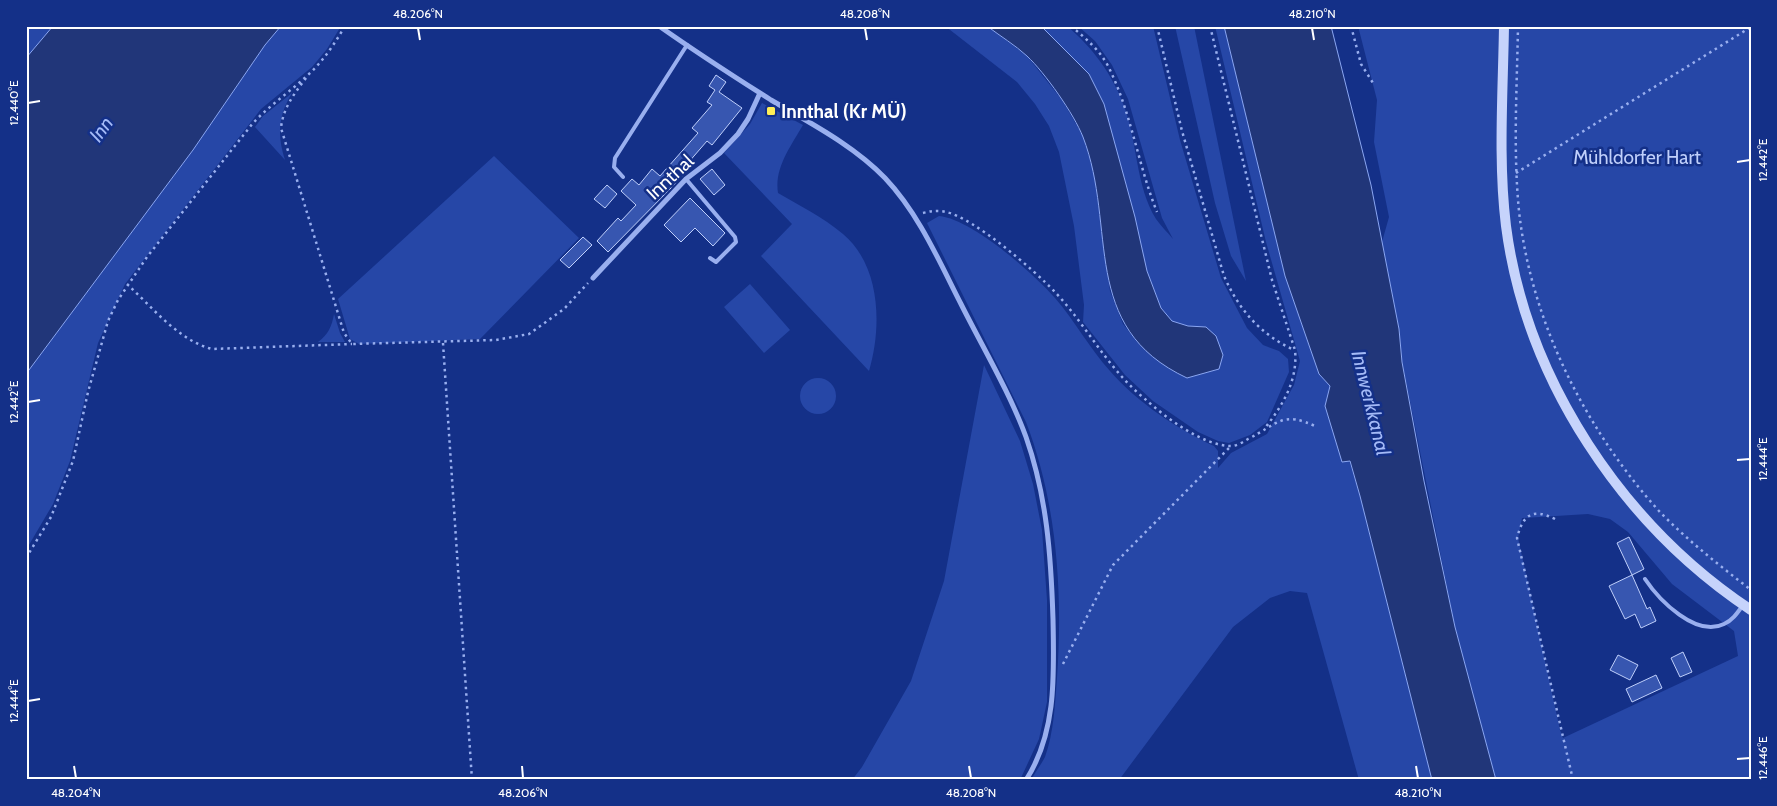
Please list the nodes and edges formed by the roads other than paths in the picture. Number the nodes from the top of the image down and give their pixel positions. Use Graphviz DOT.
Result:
graph roads {
  1 [pos="659,26"];
  2 [pos="1504,26"];
  3 [pos="687,45"];
  4 [pos="760,93"];
  5 [pos="623,176"];
  6 [pos="686,179"];
  7 [pos="710,258"];
  8 [pos="592,278"];
  9 [pos="1645,579"];
  10 [pos="1747,607"];
  11 [pos="1026,780"];
  1 -- 3 [label="street"];
  2 -- 10 [label="main road"];
  3 -- 4 [label="street"];
  3 -- 5 [label="lane"];
  4 -- 6 [label="street, Innthal"];
  4 -- 11 [label="street"];
  6 -- 7 [label="lane"];
  6 -- 8 [label="street, Innthal"];
  9 -- 10 [label="lane"];
}
